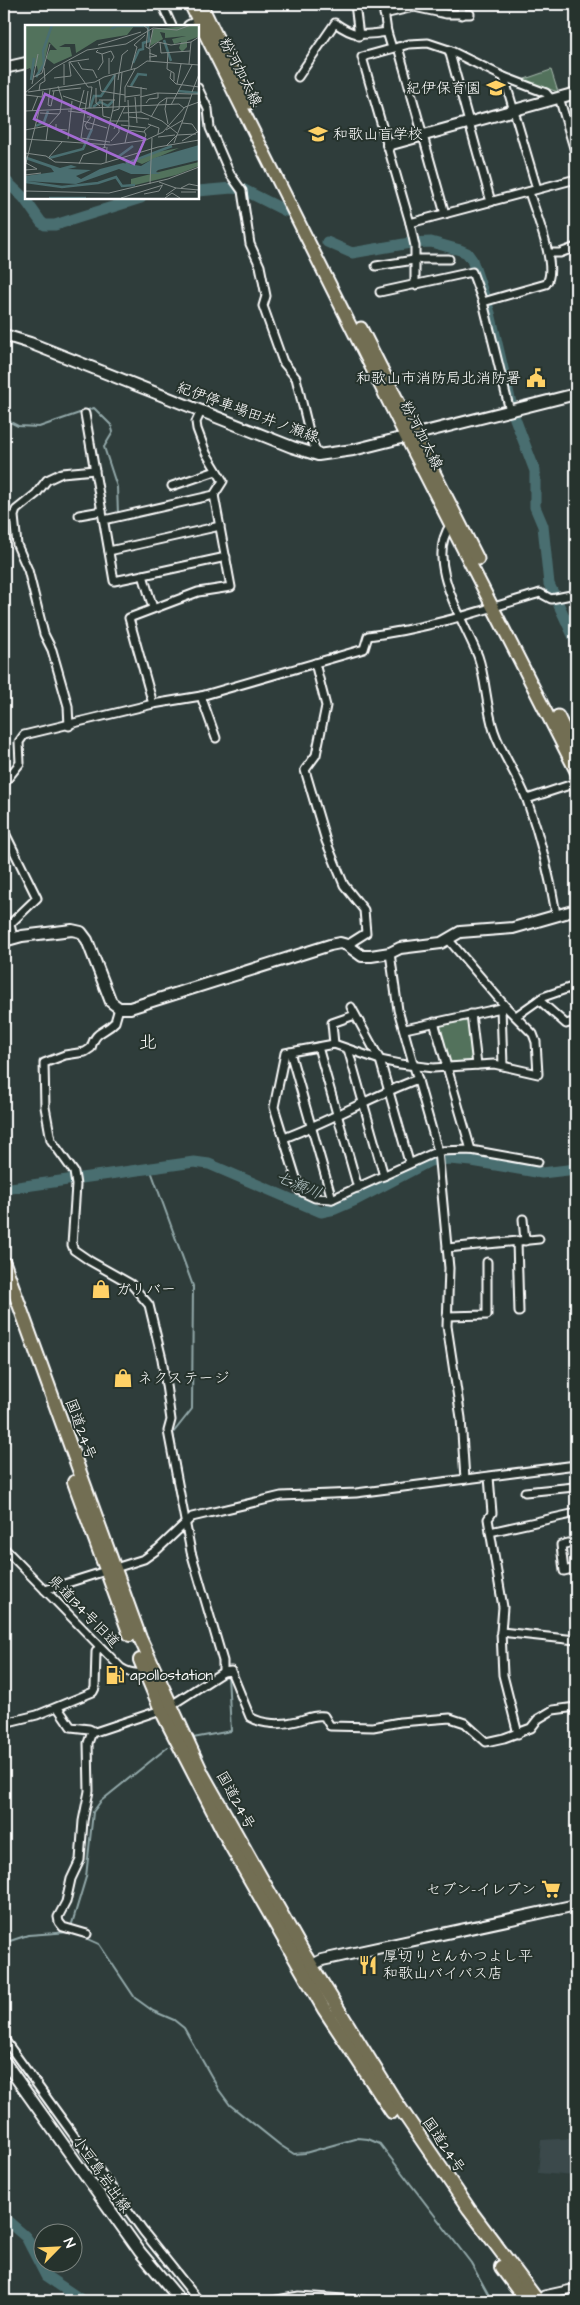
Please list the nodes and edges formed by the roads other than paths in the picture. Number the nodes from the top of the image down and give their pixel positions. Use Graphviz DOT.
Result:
graph roads {
  1 [pos="162,4"];
  2 [pos="190,4"];
  3 [pos="201,4"];
  4 [pos="355,4"];
  5 [pos="383,4"];
  6 [pos="461,4"];
  7 [pos="406,6"];
  8 [pos="384,14"];
  9 [pos="199,22"];
  10 [pos="172,25"];
  11 [pos="387,32"];
  12 [pos="359,36"];
  13 [pos="395,48"];
  14 [pos="449,50"];
  15 [pos="25,63"];
  16 [pos="4,68"];
  17 [pos="298,77"];
  18 [pos="504,77"];
  19 [pos="199,90"];
  20 [pos="576,93"];
  21 [pos="555,98"];
  22 [pos="513,110"];
  23 [pos="469,123"];
  24 [pos="423,136"];
  25 [pos="388,145"];
  26 [pos="576,155"];
  27 [pos="576,180"];
  28 [pos="537,189"];
  29 [pos="529,192"];
  30 [pos="491,202"];
  31 [pos="445,214"];
  32 [pos="410,224"];
  33 [pos="576,247"];
  34 [pos="549,253"];
  35 [pos="449,259"];
  36 [pos="414,260"];
  37 [pos="376,266"];
  38 [pos="415,285"];
  39 [pos="380,292"];
  40 [pos="485,301"];
  41 [pos="4,335"];
  42 [pos="576,394"];
  43 [pos="512,410"];
  44 [pos="201,411"];
  45 [pos="84,414"];
  46 [pos="411,436"];
  47 [pos="318,455"];
  48 [pos="95,470"];
  49 [pos="216,471"];
  50 [pos="172,486"];
  51 [pos="214,494"];
  52 [pos="102,511"];
  53 [pos="79,515"];
  54 [pos="104,520"];
  55 [pos="451,524"];
  56 [pos="220,526"];
  57 [pos="109,551"];
  58 [pos="226,557"];
  59 [pos="143,575"];
  60 [pos="576,594"];
  61 [pos="498,606"];
  62 [pos="153,608"];
  63 [pos="458,617"];
  64 [pos="315,663"];
  65 [pos="201,696"];
  66 [pos="153,704"];
  67 [pos="69,726"];
  68 [pos="216,738"];
  69 [pos="576,752"];
  70 [pos="576,771"];
  71 [pos="4,783"];
  72 [pos="576,783"];
  73 [pos="526,799"];
  74 [pos="4,830"];
  75 [pos="576,910"];
  76 [pos="556,914"];
  77 [pos="9,939"];
  78 [pos="448,939"];
  79 [pos="347,945"];
  80 [pos="390,953"];
  81 [pos="576,994"];
  82 [pos="539,1000"];
  83 [pos="351,1007"];
  84 [pos="504,1007"];
  85 [pos="119,1008"];
  86 [pos="471,1014"];
  87 [pos="355,1015"];
  88 [pos="516,1016"];
  89 [pos="576,1021"];
  90 [pos="434,1022"];
  91 [pos="405,1029"];
  92 [pos="334,1044"];
  93 [pos="318,1047"];
  94 [pos="348,1049"];
  95 [pos="290,1052"];
  96 [pos="380,1060"];
  97 [pos="414,1065"];
  98 [pos="477,1065"];
  99 [pos="503,1066"];
  100 [pos="446,1067"];
  101 [pos="418,1079"];
  102 [pos="388,1090"];
  103 [pos="363,1103"];
  104 [pos="338,1116"];
  105 [pos="311,1128"];
  106 [pos="284,1138"];
  107 [pos="471,1150"];
  108 [pos="438,1151"];
  109 [pos="409,1162"];
  110 [pos="538,1162"];
  111 [pos="384,1176"];
  112 [pos="358,1188"];
  113 [pos="332,1199"];
  114 [pos="523,1219"];
  115 [pos="539,1239"];
  116 [pos="521,1241"];
  117 [pos="447,1248"];
  118 [pos="487,1262"];
  119 [pos="4,1263"];
  120 [pos="4,1288"];
  121 [pos="519,1312"];
  122 [pos="447,1316"];
  123 [pos="576,1464"];
  124 [pos="489,1477"];
  125 [pos="465,1479"];
  126 [pos="576,1491"];
  127 [pos="525,1492"];
  128 [pos="576,1514"];
  129 [pos="186,1521"];
  130 [pos="490,1532"];
  131 [pos="576,1541"];
  132 [pos="4,1548"];
  133 [pos="576,1568"];
  134 [pos="110,1569"];
  135 [pos="44,1590"];
  136 [pos="500,1632"];
  137 [pos="576,1640"];
  138 [pos="99,1646"];
  139 [pos="149,1670"];
  140 [pos="223,1672"];
  141 [pos="576,1707"];
  142 [pos="58,1708"];
  143 [pos="165,1708"];
  144 [pos="4,1723"];
  145 [pos="92,1732"];
  146 [pos="518,1734"];
  147 [pos="576,1905"];
  148 [pos="87,1934"];
  149 [pos="307,1969"];
  150 [pos="4,2038"];
  151 [pos="4,2061"];
  152 [pos="576,2288"];
  153 [pos="181,2301"];
  154 [pos="199,2301"];
  155 [pos="272,2301"];
  156 [pos="374,2301"];
  157 [pos="422,2301"];
  158 [pos="433,2301"];
  159 [pos="526,2301"];
  160 [pos="538,2301"];
  1 -- 10 [label="street"];
  2 -- 9 [label="main road, 粉河加太線"];
  3 -- 9 [label="main road, 粉河加太線"];
  4 -- 12 [label="street"];
  5 -- 8 [label="street"];
  6 -- 7 [label="street"];
  7 -- 8 [label="street"];
  8 -- 11 [label="street"];
  9 -- 46 [label="main road, 粉河加太線"];
  11 -- 12 [label="street"];
  11 -- 13 [label="street"];
  12 -- 17 [label="street"];
  13 -- 14 [label="street"];
  13 -- 24 [label="street"];
  13 -- 25 [label="street"];
  14 -- 18 [label="street"];
  14 -- 23 [label="street"];
  15 -- 16 [label="street"];
  18 -- 21 [label="street"];
  18 -- 22 [label="street"];
  19 -- 47 [label="street"];
  20 -- 21 [label="street"];
  21 -- 22 [label="street"];
  21 -- 26 [label="street"];
  22 -- 23 [label="street"];
  22 -- 28 [label="street"];
  23 -- 24 [label="street"];
  23 -- 30 [label="street"];
  24 -- 25 [label="street"];
  24 -- 31 [label="street"];
  25 -- 32 [label="street"];
  27 -- 28 [label="street"];
  28 -- 29 [label="street"];
  29 -- 30 [label="street"];
  29 -- 34 [label="street"];
  30 -- 31 [label="street"];
  31 -- 32 [label="street"];
  32 -- 36 [label="street"];
  33 -- 34 [label="street"];
  34 -- 40 [label="street"];
  35 -- 36 [label="street"];
  36 -- 37 [label="street"];
  36 -- 38 [label="street"];
  38 -- 39 [label="street"];
  38 -- 40 [label="street"];
  40 -- 43 [label="street"];
  41 -- 44 [label="street, 紀伊停車場田井ノ瀬線"];
  42 -- 43 [label="street, 紀伊停車場田井ノ瀬線"];
  43 -- 46 [label="street, 紀伊停車場田井ノ瀬線"];
  44 -- 47 [label="street, 紀伊停車場田井ノ瀬線"];
  44 -- 49 [label="street"];
  45 -- 48 [label="street"];
  46 -- 47 [label="street, 紀伊停車場田井ノ瀬線"];
  46 -- 55 [label="main road, 粉河加太線"];
  46 -- 61 [label="main road, 粉河加太線"];
  48 -- 52 [label="street"];
  48 -- 67 [label="street"];
  49 -- 50 [label="street"];
  49 -- 51 [label="street"];
  51 -- 54 [label="street"];
  51 -- 56 [label="street"];
  52 -- 53 [label="street"];
  52 -- 54 [label="street"];
  54 -- 57 [label="street"];
  55 -- 61 [label="main road, 粉河加太線"];
  55 -- 63 [label="street"];
  56 -- 57 [label="street"];
  56 -- 58 [label="street"];
  57 -- 59 [label="street"];
  58 -- 59 [label="street"];
  58 -- 62 [label="street"];
  59 -- 62 [label="street"];
  60 -- 61 [label="street"];
  61 -- 63 [label="street"];
  61 -- 69 [label="main road, 粉河加太線"];
  61 -- 70 [label="main road, 粉河加太線"];
  62 -- 66 [label="street"];
  63 -- 64 [label="street"];
  63 -- 73 [label="street"];
  64 -- 65 [label="street"];
  64 -- 79 [label="street"];
  65 -- 66 [label="street"];
  65 -- 68 [label="street"];
  66 -- 67 [label="street"];
  67 -- 71 [label="street"];
  72 -- 73 [label="street"];
  73 -- 76 [label="street"];
  74 -- 77 [label="street"];
  75 -- 76 [label="street"];
  76 -- 78 [label="street"];
  77 -- 85 [label="street"];
  78 -- 80 [label="street"];
  78 -- 84 [label="street"];
  79 -- 80 [label="street"];
  79 -- 85 [label="street"];
  80 -- 91 [label="street"];
  81 -- 82 [label="street"];
  82 -- 88 [label="street"];
  82 -- 89 [label="street"];
  83 -- 87 [label="street"];
  84 -- 86 [label="street"];
  84 -- 88 [label="street"];
  84 -- 99 [label="street"];
  85 -- 129 [label="street"];
  86 -- 90 [label="street"];
  86 -- 98 [label="street"];
  87 -- 92 [label="street"];
  87 -- 96 [label="street"];
  88 -- 99 [label="street"];
  90 -- 91 [label="street"];
  90 -- 100 [label="street"];
  91 -- 97 [label="street"];
  92 -- 93 [label="street"];
  92 -- 94 [label="street"];
  93 -- 95 [label="street"];
  93 -- 104 [label="street"];
  94 -- 96 [label="street"];
  94 -- 103 [label="street"];
  95 -- 105 [label="street"];
  95 -- 106 [label="street"];
  96 -- 97 [label="street"];
  96 -- 102 [label="street"];
  97 -- 100 [label="street"];
  97 -- 101 [label="street"];
  98 -- 99 [label="street"];
  98 -- 100 [label="street"];
  100 -- 107 [label="street"];
  101 -- 102 [label="street"];
  101 -- 108 [label="street"];
  102 -- 103 [label="street"];
  102 -- 109 [label="street"];
  103 -- 104 [label="street"];
  103 -- 111 [label="street"];
  104 -- 105 [label="street"];
  104 -- 112 [label="street"];
  105 -- 106 [label="street"];
  105 -- 113 [label="street"];
  106 -- 113 [label="street"];
  107 -- 108 [label="street"];
  107 -- 110 [label="street"];
  108 -- 109 [label="street"];
  108 -- 117 [label="street"];
  109 -- 111 [label="street"];
  111 -- 112 [label="street"];
  112 -- 113 [label="street"];
  114 -- 116 [label="street"];
  115 -- 116 [label="street"];
  116 -- 117 [label="street"];
  116 -- 121 [label="street"];
  117 -- 122 [label="street"];
  118 -- 122 [label="street"];
  119 -- 134 [label="highway, 国道24号"];
  120 -- 134 [label="highway, 国道24号"];
  122 -- 125 [label="street"];
  123 -- 124 [label="street"];
  124 -- 125 [label="street"];
  124 -- 130 [label="street"];
  125 -- 129 [label="street"];
  126 -- 127 [label="street"];
  128 -- 130 [label="street"];
  129 -- 134 [label="street"];
  129 -- 140 [label="street"];
  130 -- 136 [label="street"];
  131 -- 133 [label="street"];
  132 -- 135 [label="street, 県道134号旧道"];
  134 -- 135 [label="street"];
  134 -- 139 [label="highway, 国道24号"];
  135 -- 138 [label="street, 県道134号旧道"];
  136 -- 137 [label="street"];
  136 -- 146 [label="street"];
  138 -- 139 [label="street, 県道134号旧道"];
  138 -- 142 [label="street"];
  139 -- 143 [label="highway, 国道24号"];
  140 -- 143 [label="street"];
  140 -- 146 [label="street"];
  141 -- 146 [label="street"];
  142 -- 144 [label="street"];
  142 -- 145 [label="street"];
  143 -- 145 [label="street"];
  143 -- 149 [label="highway, 国道24号"];
  145 -- 148 [label="street"];
  147 -- 149 [label="street"];
  149 -- 159 [label="highway, 国道24号"];
  149 -- 160 [label="highway, 国道24号"];
  150 -- 154 [label="street"];
  151 -- 153 [label="street, 小豆島岩出線"];
  152 -- 160 [label="street"];
  155 -- 156 [label="street"];
  157 -- 158 [label="street"];
}
